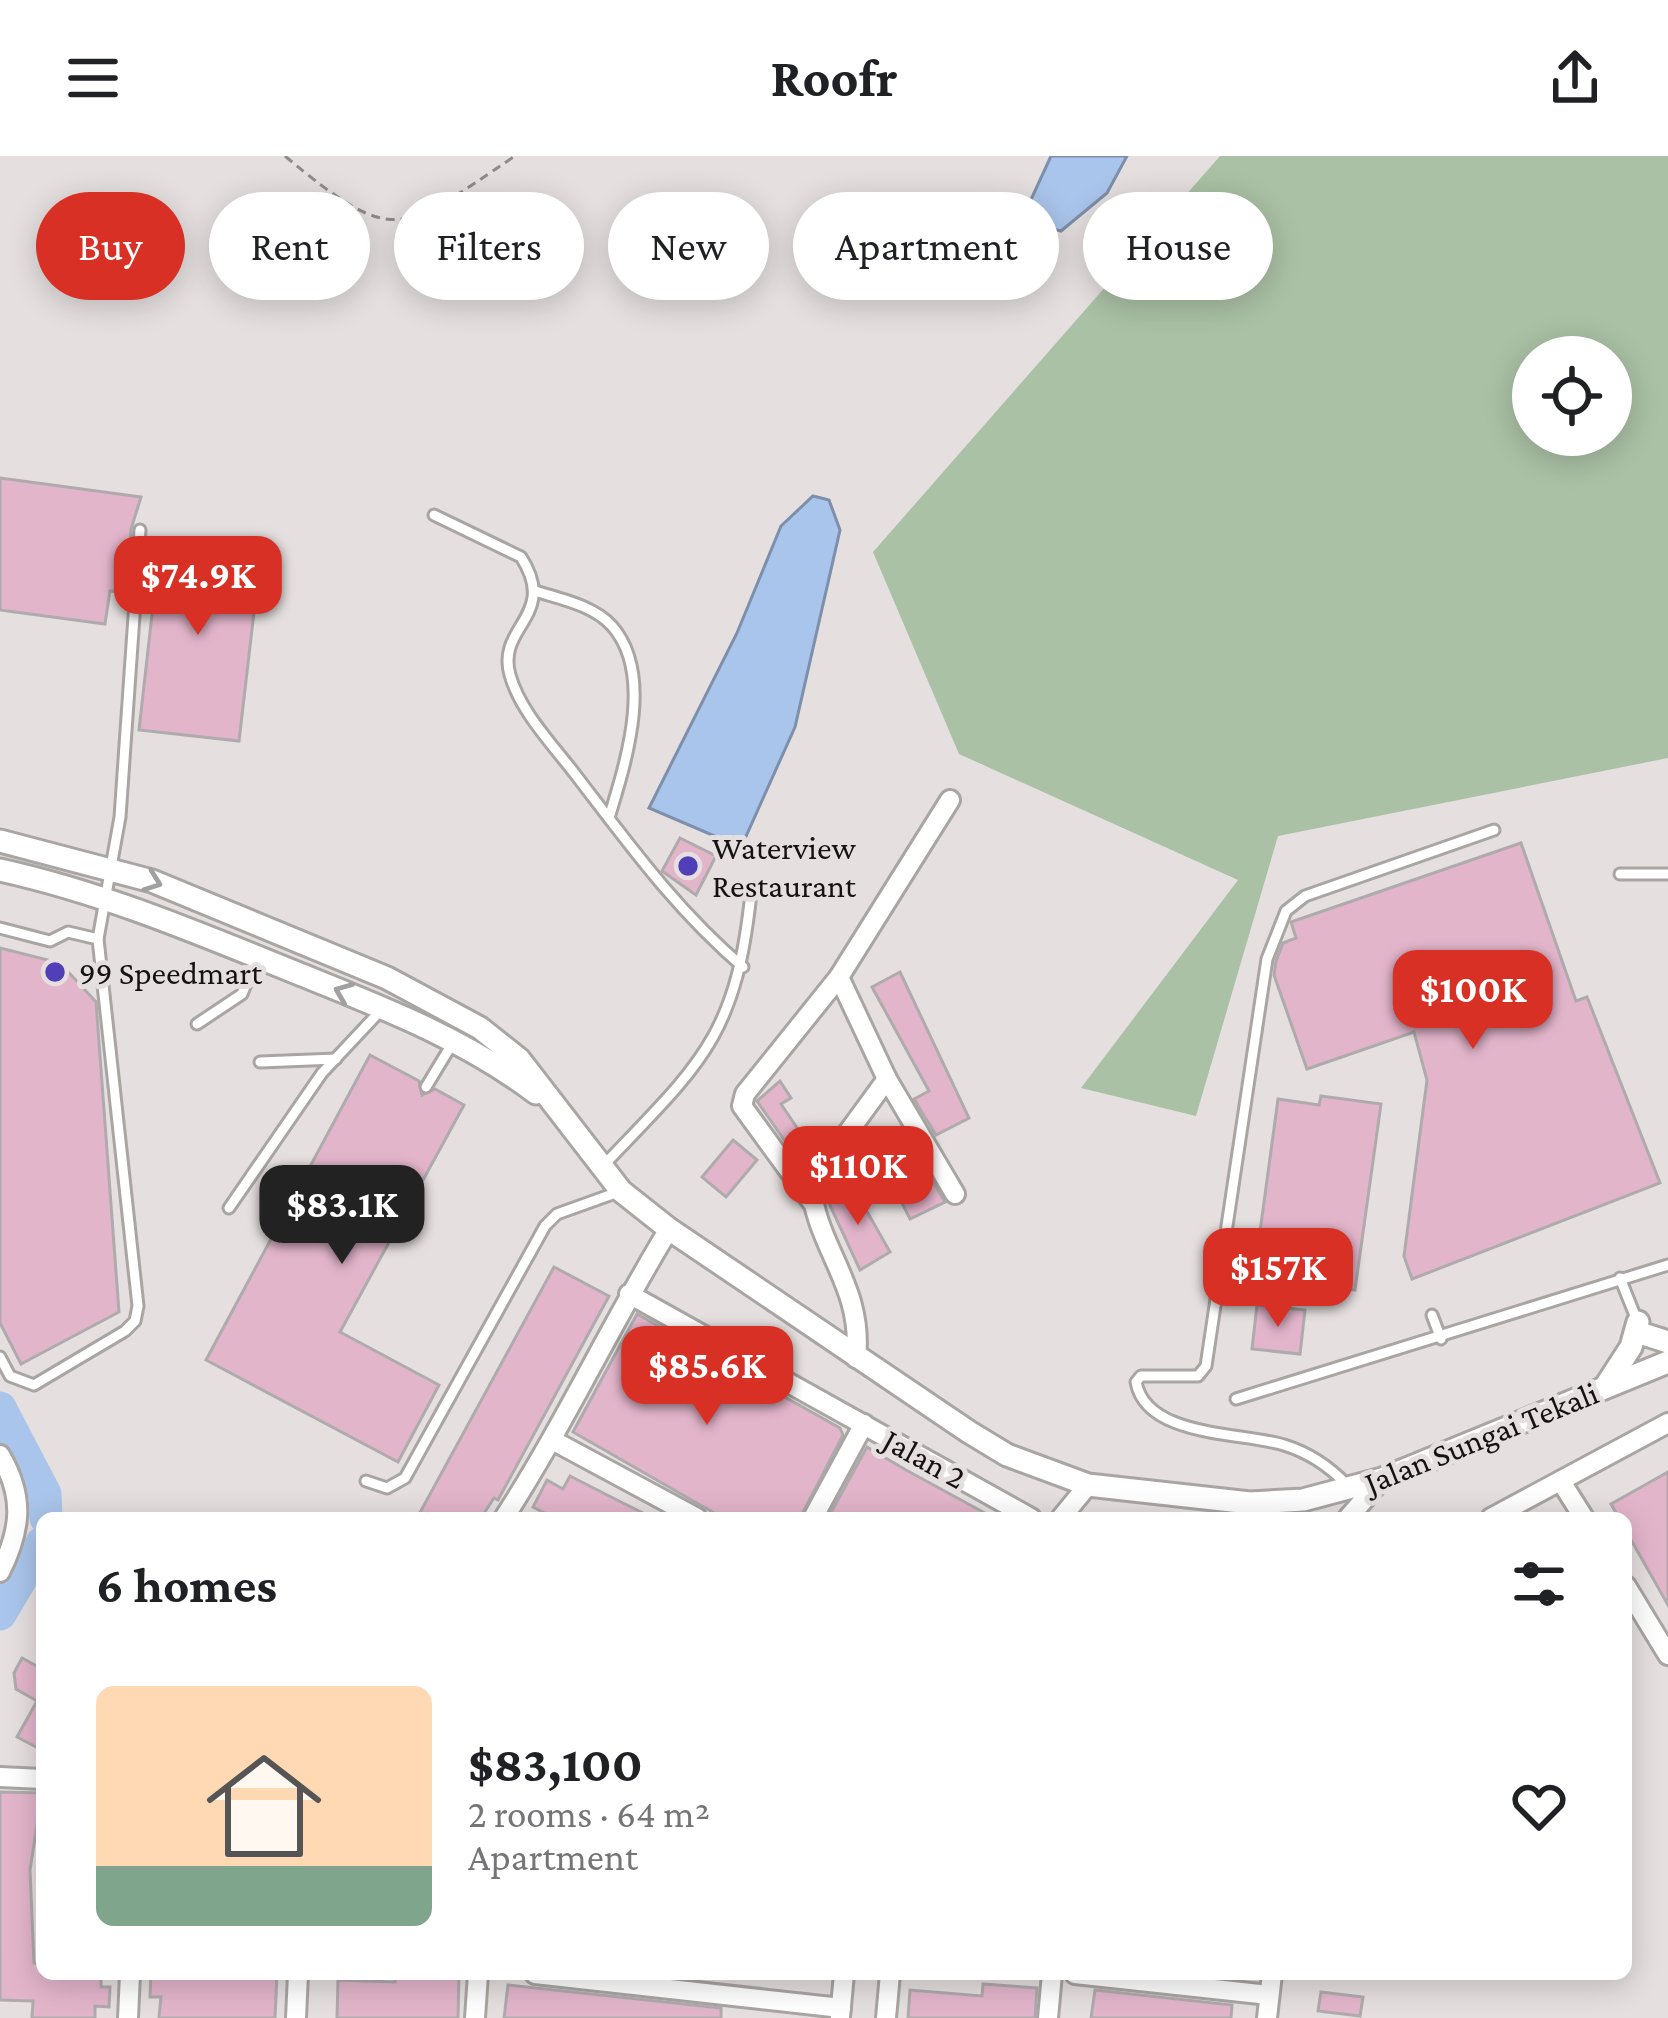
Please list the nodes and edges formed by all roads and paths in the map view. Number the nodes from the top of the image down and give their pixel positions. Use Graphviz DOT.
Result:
graph roads {
  1 [pos="285,156"];
  2 [pos="515,156"];
  3 [pos="434,515"];
  4 [pos="140,530"];
  5 [pos="535,591"];
  6 [pos="950,800"];
  7 [pos="609,818"];
  8 [pos="1494,830"];
  9 [pos="0,841"];
  10 [pos="110,867"];
  11 [pos="0,870"];
  12 [pos="1620,874"];
  13 [pos="1668,874"];
  14 [pos="751,893"];
  15 [pos="104,896"];
  16 [pos="0,928"];
  17 [pos="98,939"];
  18 [pos="257,957"];
  19 [pos="743,967"];
  20 [pos="839,977"];
  21 [pos="382,1008"];
  22 [pos="197,1024"];
  23 [pos="454,1039"];
  24 [pos="336,1059"];
  25 [pos="260,1062"];
  26 [pos="887,1078"];
  27 [pos="426,1087"];
  28 [pos="555,1108"];
  29 [pos="600,1169"];
  30 [pos="621,1190"];
  31 [pos="955,1194"];
  32 [pos="812,1202"];
  33 [pos="229,1208"];
  34 [pos="669,1229"];
  35 [pos="1668,1265"];
  36 [pos="1620,1278"];
  37 [pos="629,1294"];
  38 [pos="1432,1315"];
  39 [pos="1640,1328"];
  40 [pos="1441,1339"];
  41 [pos="1668,1342"];
  42 [pos="0,1357"];
  43 [pos="856,1358"];
  44 [pos="1661,1365"];
  45 [pos="1604,1387"];
  46 [pos="1236,1399"];
  47 [pos="1668,1423"];
  48 [pos="864,1424"];
  49 [pos="554,1441"];
  50 [pos="0,1455"];
  51 [pos="1382,1479"];
  52 [pos="366,1481"];
  53 [pos="1562,1483"];
  54 [pos="1088,1485"];
  55 [pos="1351,1490"];
  56 [pos="1310,1509"];
  57 [pos="508,1512"];
  58 [pos="686,1512"];
  59 [pos="816,1512"];
  60 [pos="1020,1512"];
  61 [pos="1066,1512"];
  62 [pos="1353,1512"];
  63 [pos="1503,1512"];
  64 [pos="1580,1512"];
  65 [pos="0,1572"];
  66 [pos="1632,1596"];
  67 [pos="1668,1654"];
  68 [pos="0,1778"];
  69 [pos="36,1780"];
  70 [pos="130,1980"];
  71 [pos="298,1980"];
  72 [pos="478,1980"];
  73 [pos="843,1980"];
  74 [pos="889,1980"];
  75 [pos="1051,1980"];
  76 [pos="1130,1980"];
  77 [pos="1271,1980"];
  78 [pos="666,1981"];
  79 [pos="1269,1995"];
  80 [pos="840,2013"];
  81 [pos="128,2018"];
  82 [pos="296,2018"];
  83 [pos="475,2018"];
  84 [pos="886,2018"];
  85 [pos="1048,2018"];
  86 [pos="1267,2018"];
  1 -- 2 [label="path"];
  3 -- 5 [label="lane"];
  4 -- 10 [label="lane"];
  5 -- 7 [label="lane"];
  5 -- 7 [label="lane"];
  6 -- 20 [label="street"];
  7 -- 19 [label="lane"];
  8 -- 55 [label="lane"];
  9 -- 10 [label="street, Jalan Sungai Tekali"];
  10 -- 15 [label="lane"];
  10 -- 28 [label="street, Jalan Sungai Tekali, one-way"];
  11 -- 15 [label="street, Jalan Sungai Tekali"];
  12 -- 13 [label="lane"];
  14 -- 19 [label="lane"];
  15 -- 17 [label="lane"];
  15 -- 18 [label="street, Jalan Sungai Tekali"];
  16 -- 17 [label="lane"];
  17 -- 42 [label="lane"];
  21 -- 18 [label="street, Jalan Sungai Tekali, one-way"];
  18 -- 22 [label="lane"];
  19 -- 29 [label="lane"];
  20 -- 26 [label="street"];
  20 -- 32 [label="street"];
  21 -- 23 [label="street, Jalan Sungai Tekali"];
  21 -- 24 [label="lane"];
  23 -- 27 [label="lane"];
  23 -- 28 [label="street, Jalan Sungai Tekali"];
  24 -- 25 [label="lane"];
  24 -- 33 [label="lane"];
  26 -- 31 [label="street"];
  26 -- 32 [label="street"];
  28 -- 29 [label="street, Jalan Sungai Tekali"];
  29 -- 30 [label="street, Jalan Sungai Tekali"];
  30 -- 34 [label="street, Jalan Sungai Tekali"];
  30 -- 52 [label="lane"];
  32 -- 43 [label="street"];
  34 -- 37 [label="street"];
  34 -- 43 [label="street, Jalan Sungai Tekali"];
  35 -- 36 [label="lane"];
  36 -- 39 [label="lane"];
  36 -- 40 [label="lane"];
  37 -- 48 [label="street, Jalan 2"];
  37 -- 49 [label="street"];
  38 -- 40 [label="lane"];
  39 -- 41 [label="street"];
  39 -- 44 [label="lane"];
  39 -- 45 [label="street"];
  40 -- 46 [label="lane"];
  43 -- 54 [label="street, Jalan Sungai Tekali"];
  44 -- 45 [label="street, Jalan Sungai Tekali"];
  45 -- 51 [label="street, Jalan Sungai Tekali"];
  47 -- 53 [label="street"];
  48 -- 59 [label="street"];
  48 -- 60 [label="street, Jalan 2"];
  49 -- 57 [label="street"];
  49 -- 58 [label="street"];
  50 -- 65 [label="street"];
  51 -- 55 [label="street, Jalan Sungai Tekali"];
  51 -- 62 [label="street"];
  53 -- 63 [label="street"];
  53 -- 64 [label="street"];
  54 -- 56 [label="street, Jalan Sungai Tekali"];
  54 -- 61 [label="street"];
  55 -- 56 [label="street, Jalan Sungai Tekali"];
  66 -- 67 [label="street"];
  68 -- 69 [label="street"];
  70 -- 81 [label="street"];
  71 -- 82 [label="street"];
  72 -- 83 [label="street"];
  73 -- 80 [label="street"];
  74 -- 84 [label="street"];
  75 -- 85 [label="street"];
  76 -- 79 [label="street"];
  77 -- 79 [label="street"];
  78 -- 80 [label="street"];
  79 -- 86 [label="street"];
}
